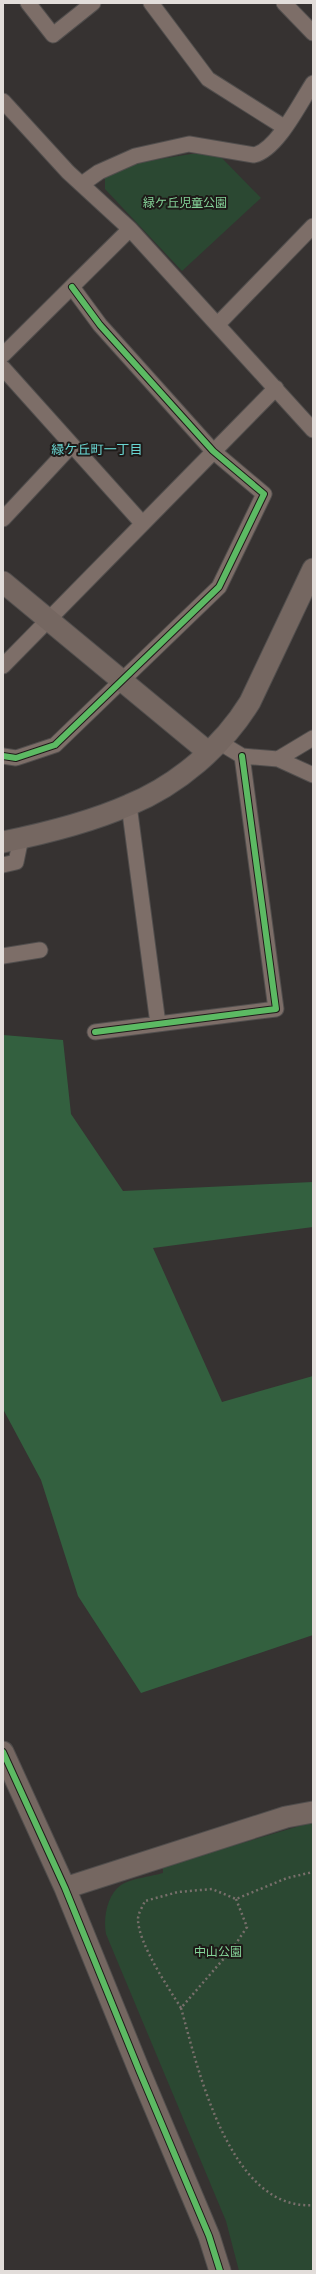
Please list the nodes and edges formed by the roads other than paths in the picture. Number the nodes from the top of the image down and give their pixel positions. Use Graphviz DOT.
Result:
graph roads {
  1 [pos="28,3"];
  2 [pos="92,3"];
  3 [pos="151,3"];
  4 [pos="284,3"];
  5 [pos="313,33"];
  6 [pos="313,83"];
  7 [pos="3,101"];
  8 [pos="284,127"];
  9 [pos="82,184"];
  10 [pos="313,226"];
  11 [pos="130,229"];
  12 [pos="72,286"];
  13 [pos="218,324"];
  14 [pos="3,355"];
  15 [pos="3,368"];
  16 [pos="276,388"];
  17 [pos="313,430"];
  18 [pos="72,445"];
  19 [pos="213,451"];
  20 [pos="3,519"];
  21 [pos="142,523"];
  22 [pos="313,569"];
  23 [pos="3,582"];
  24 [pos="48,620"];
  25 [pos="3,666"];
  26 [pos="123,681"];
  27 [pos="313,738"];
  28 [pos="214,747"];
  29 [pos="3,756"];
  30 [pos="242,756"];
  31 [pos="278,759"];
  32 [pos="313,775"];
  33 [pos="129,805"];
  34 [pos="12,840"];
  35 [pos="3,865"];
  36 [pos="40,950"];
  37 [pos="3,956"];
  38 [pos="158,1024"];
  39 [pos="95,1032"];
  40 [pos="3,1752"];
  41 [pos="313,1812"];
  42 [pos="65,1888"];
  43 [pos="220,2271"];
  1 -- 2 [label="street"];
  3 -- 8 [label="street"];
  4 -- 5 [label="street"];
  6 -- 8 [label="street"];
  7 -- 9 [label="street"];
  8 -- 9 [label="street"];
  9 -- 11 [label="street"];
  10 -- 13 [label="street"];
  11 -- 12 [label="street"];
  11 -- 13 [label="street"];
  12 -- 14 [label="street"];
  12 -- 19 [label="street"];
  13 -- 16 [label="street"];
  15 -- 18 [label="street"];
  16 -- 17 [label="street"];
  16 -- 19 [label="street"];
  18 -- 20 [label="street"];
  18 -- 21 [label="street"];
  19 -- 21 [label="street"];
  19 -- 26 [label="street"];
  21 -- 24 [label="street"];
  22 -- 28 [label="street"];
  23 -- 24 [label="street"];
  24 -- 25 [label="street"];
  24 -- 26 [label="street"];
  26 -- 28 [label="street"];
  26 -- 29 [label="street"];
  27 -- 31 [label="street"];
  28 -- 30 [label="street"];
  28 -- 33 [label="street"];
  30 -- 31 [label="street"];
  30 -- 38 [label="street"];
  31 -- 32 [label="street"];
  33 -- 34 [label="street"];
  33 -- 38 [label="street"];
  34 -- 35 [label="street"];
  36 -- 37 [label="street"];
  38 -- 39 [label="street"];
  40 -- 42 [label="street"];
  41 -- 42 [label="street"];
  42 -- 43 [label="street"];
}
